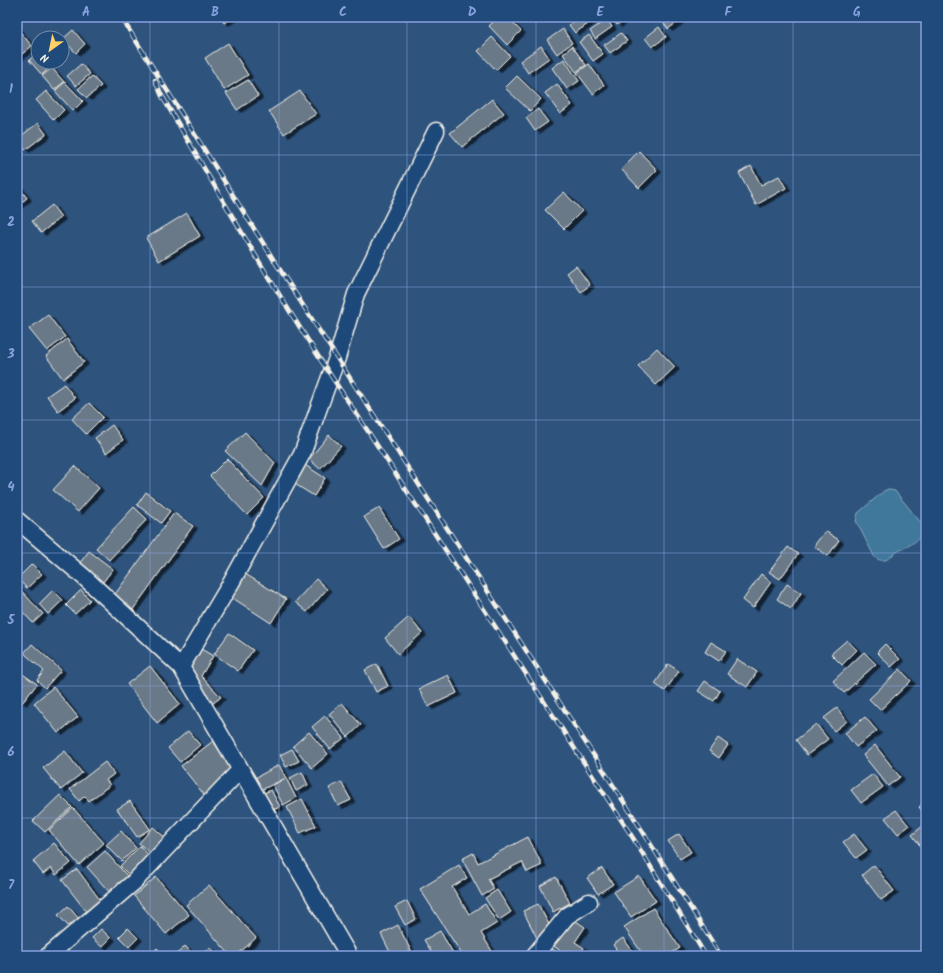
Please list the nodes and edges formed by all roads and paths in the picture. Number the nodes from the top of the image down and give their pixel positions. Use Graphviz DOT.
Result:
graph roads {
  1 [pos="436,131"];
  2 [pos="17,520"];
  3 [pos="181,667"];
  4 [pos="240,770"];
  5 [pos="589,902"];
  6 [pos="48,956"];
  7 [pos="350,956"];
  8 [pos="534,956"];
  1 -- 3 [label="street"];
  2 -- 3 [label="street"];
  3 -- 4 [label="street"];
  4 -- 6 [label="street"];
  4 -- 7 [label="street"];
  5 -- 8 [label="street"];
}
